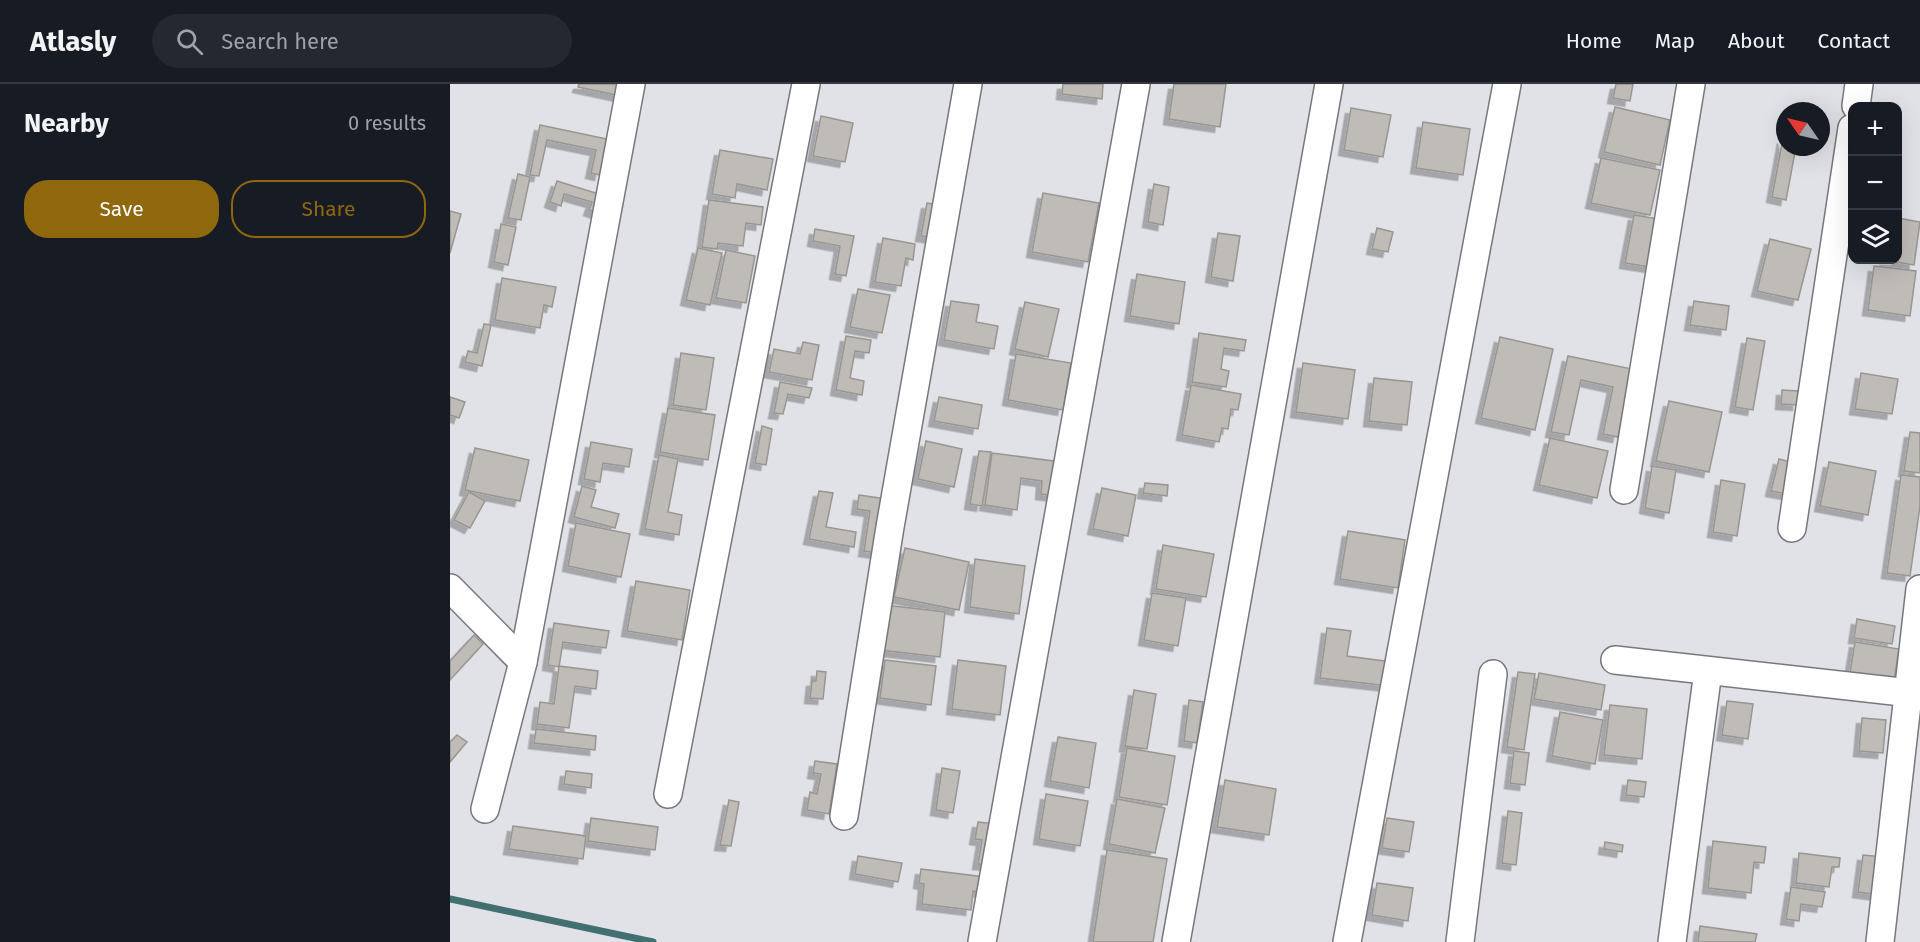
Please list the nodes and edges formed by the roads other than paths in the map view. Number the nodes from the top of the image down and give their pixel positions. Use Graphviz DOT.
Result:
graph roads {
  1 [pos="631,84"];
  2 [pos="806,84"];
  3 [pos="968,84"];
  4 [pos="1136,84"];
  5 [pos="1329,84"];
  6 [pos="1507,84"];
  7 [pos="1691,84"];
  8 [pos="1859,84"];
  9 [pos="1857,102"];
  10 [pos="1848,155"];
  11 [pos="1623,490"];
  12 [pos="1792,528"];
  13 [pos="450,588"];
  14 [pos="1920,590"];
  15 [pos="1615,660"];
  16 [pos="523,662"];
  17 [pos="1708,671"];
  18 [pos="1493,674"];
  19 [pos="1914,693"];
  20 [pos="668,794"];
  21 [pos="485,809"];
  22 [pos="844,816"];
  23 [pos="982,942"];
  24 [pos="1176,942"];
  25 [pos="1347,942"];
  26 [pos="1460,942"];
  27 [pos="1672,942"];
  28 [pos="1880,942"];
  1 -- 16 [label="street"];
  2 -- 20 [label="street"];
  3 -- 22 [label="street"];
  4 -- 23 [label="street"];
  5 -- 24 [label="street"];
  6 -- 25 [label="street"];
  7 -- 11 [label="street"];
  8 -- 9 [label="street"];
  10 -- 12 [label="street"];
  13 -- 16 [label="street"];
  14 -- 19 [label="street"];
  15 -- 17 [label="street"];
  16 -- 21 [label="street"];
  17 -- 19 [label="street"];
  17 -- 27 [label="street"];
  18 -- 26 [label="street"];
  19 -- 28 [label="street"];
}
